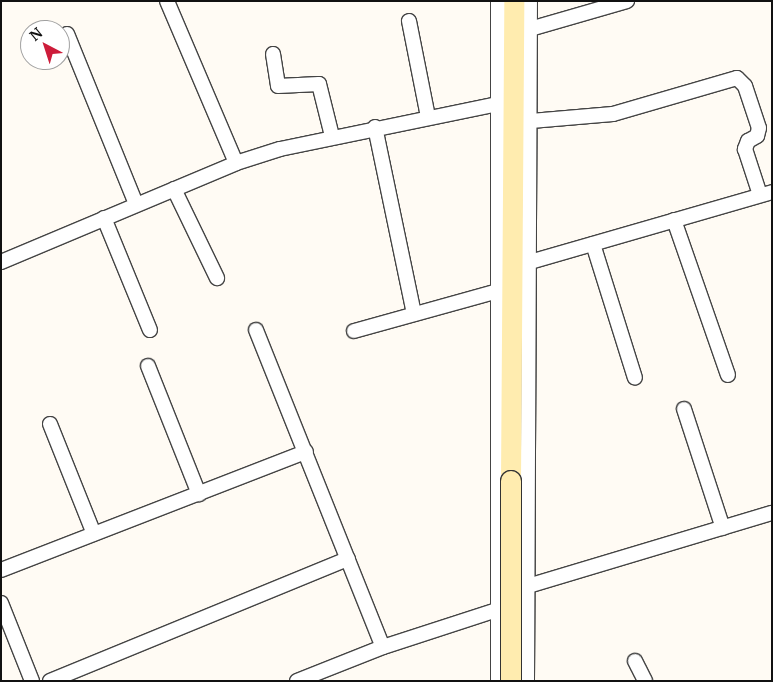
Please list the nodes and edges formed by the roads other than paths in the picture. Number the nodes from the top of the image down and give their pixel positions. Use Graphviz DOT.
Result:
graph roads {
  1 [pos="168,1"];
  2 [pos="498,1"];
  3 [pos="514,1"];
  4 [pos="530,1"];
  5 [pos="627,1"];
  6 [pos="409,21"];
  7 [pos="530,30"];
  8 [pos="70,41"];
  9 [pos="273,54"];
  10 [pos="498,104"];
  11 [pos="428,117"];
  12 [pos="531,121"];
  13 [pos="375,127"];
  14 [pos="332,136"];
  15 [pos="236,163"];
  16 [pos="174,188"];
  17 [pos="766,194"];
  18 [pos="136,204"];
  19 [pos="104,218"];
  20 [pos="674,220"];
  21 [pos="593,244"];
  22 [pos="1,262"];
  23 [pos="530,262"];
  24 [pos="217,278"];
  25 [pos="498,291"];
  26 [pos="414,314"];
  27 [pos="150,330"];
  28 [pos="256,330"];
  29 [pos="354,330"];
  30 [pos="148,366"];
  31 [pos="728,375"];
  32 [pos="635,378"];
  33 [pos="684,409"];
  34 [pos="50,424"];
  35 [pos="306,452"];
  36 [pos="199,494"];
  37 [pos="772,512"];
  38 [pos="722,528"];
  39 [pos="94,534"];
  40 [pos="348,559"];
  41 [pos="1,570"];
  42 [pos="498,584"];
  43 [pos="528,586"];
  44 [pos="1,603"];
  45 [pos="497,610"];
  46 [pos="383,647"];
  47 [pos="635,661"];
  48 [pos="32,681"];
  49 [pos="50,681"];
  50 [pos="297,681"];
  51 [pos="498,681"];
  52 [pos="511,681"];
  53 [pos="527,681"];
  54 [pos="644,681"];
  1 -- 15 [label="street"];
  2 -- 10 [label="street"];
  3 -- 52 [label="main road, bridge"];
  4 -- 7 [label="street"];
  5 -- 7 [label="street"];
  6 -- 11 [label="street"];
  7 -- 12 [label="street"];
  8 -- 18 [label="street"];
  9 -- 14 [label="street"];
  10 -- 11 [label="street"];
  10 -- 25 [label="street"];
  11 -- 13 [label="street"];
  12 -- 17 [label="street"];
  12 -- 23 [label="street"];
  13 -- 14 [label="street"];
  13 -- 26 [label="street"];
  14 -- 15 [label="street"];
  15 -- 16 [label="street"];
  16 -- 18 [label="street"];
  16 -- 24 [label="street"];
  17 -- 20 [label="street"];
  18 -- 19 [label="street"];
  19 -- 22 [label="street"];
  19 -- 27 [label="street"];
  20 -- 21 [label="street"];
  20 -- 31 [label="street"];
  21 -- 23 [label="street"];
  21 -- 32 [label="street"];
  23 -- 43 [label="street"];
  25 -- 26 [label="street"];
  25 -- 42 [label="street"];
  26 -- 29 [label="street"];
  28 -- 35 [label="street"];
  30 -- 36 [label="street"];
  33 -- 38 [label="street"];
  34 -- 39 [label="street"];
  35 -- 36 [label="street"];
  35 -- 40 [label="street"];
  36 -- 39 [label="street"];
  37 -- 38 [label="street"];
  38 -- 43 [label="street"];
  39 -- 41 [label="street"];
  40 -- 46 [label="street"];
  40 -- 49 [label="street"];
  42 -- 43 [label="street"];
  42 -- 45 [label="street"];
  43 -- 53 [label="street"];
  44 -- 48 [label="street"];
  45 -- 46 [label="street"];
  45 -- 51 [label="street"];
  46 -- 50 [label="street"];
  47 -- 54 [label="street"];
}
